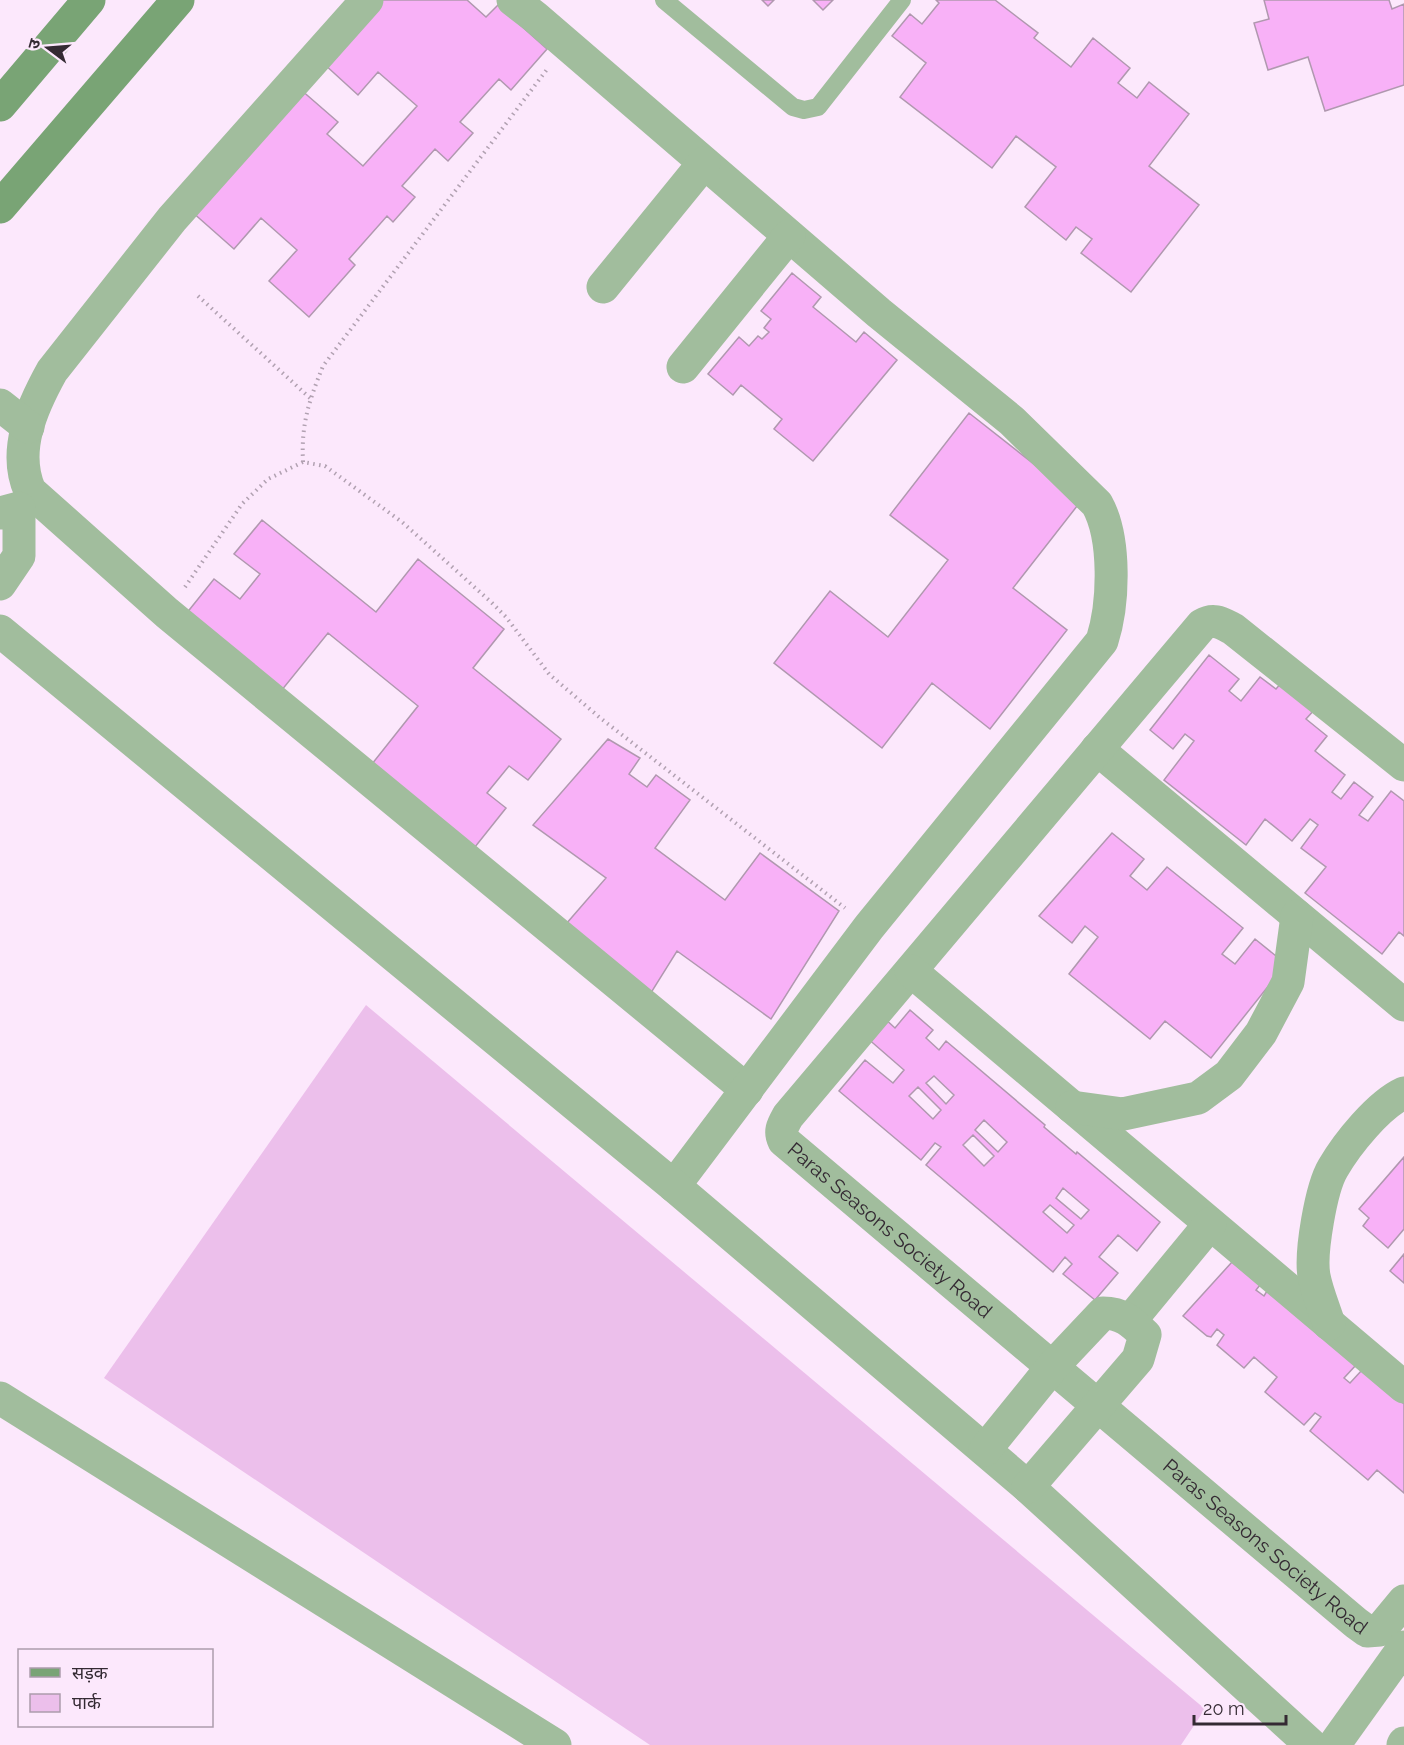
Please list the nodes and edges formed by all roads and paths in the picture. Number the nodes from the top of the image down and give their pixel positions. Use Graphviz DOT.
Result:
graph roads {
  1 [pos="89,0"];
  2 [pos="178,0"];
  3 [pos="367,0"];
  4 [pos="513,0"];
  5 [pos="664,0"];
  6 [pos="902,0"];
  7 [pos="567,44"];
  8 [pos="0,105"];
  9 [pos="704,163"];
  10 [pos="0,207"];
  11 [pos="789,236"];
  12 [pos="603,287"];
  13 [pos="198,296"];
  14 [pos="683,367"];
  15 [pos="310,398"];
  16 [pos="0,405"];
  17 [pos="28,427"];
  18 [pos="303,462"];
  19 [pos="16,504"];
  20 [pos="0,584"];
  21 [pos="167,614"];
  22 [pos="0,631"];
  23 [pos="1097,749"];
  24 [pos="1404,765"];
  25 [pos="1297,916"];
  26 [pos="869,927"];
  27 [pos="911,971"];
  28 [pos="1404,1005"];
  29 [pos="747,1090"];
  30 [pos="1404,1093"];
  31 [pos="1072,1107"];
  32 [pos="674,1186"];
  33 [pos="1210,1224"];
  34 [pos="1130,1321"];
  35 [pos="1329,1324"];
  36 [pos="1053,1366"];
  37 [pos="1404,1387"];
  38 [pos="0,1398"];
  39 [pos="1099,1404"];
  40 [pos="985,1450"];
  41 [pos="1028,1487"];
  42 [pos="1404,1601"];
  43 [pos="1404,1647"];
  44 [pos="555,1745"];
  45 [pos="1311,1745"];
  46 [pos="1334,1745"];
  1 -- 8 [label="street"];
  2 -- 10 [label="street"];
  3 -- 17 [label="street"];
  4 -- 7 [label="street"];
  5 -- 6 [label="lane"];
  7 -- 9 [label="street"];
  7 -- 15 [label="path"];
  9 -- 11 [label="street"];
  9 -- 12 [label="street"];
  11 -- 14 [label="street"];
  11 -- 26 [label="street"];
  13 -- 15 [label="path"];
  15 -- 18 [label="path"];
  16 -- 17 [label="street"];
  17 -- 19 [label="street"];
  18 -- 21 [label="path"];
  18 -- 26 [label="path"];
  19 -- 20 [label="street"];
  19 -- 21 [label="street"];
  21 -- 29 [label="street"];
  22 -- 32 [label="street"];
  23 -- 24 [label="street, Paras Seasons Society Road"];
  23 -- 25 [label="street"];
  23 -- 27 [label="street, Paras Seasons Society Road"];
  25 -- 28 [label="street"];
  25 -- 31 [label="street"];
  26 -- 29 [label="street"];
  27 -- 31 [label="street"];
  27 -- 36 [label="street, Paras Seasons Society Road"];
  29 -- 32 [label="street"];
  30 -- 35 [label="street"];
  31 -- 33 [label="street"];
  32 -- 40 [label="street"];
  33 -- 34 [label="street"];
  33 -- 35 [label="street"];
  34 -- 36 [label="street"];
  34 -- 39 [label="street"];
  35 -- 37 [label="street"];
  36 -- 39 [label="street, Paras Seasons Society Road"];
  36 -- 40 [label="street"];
  38 -- 44 [label="street"];
  39 -- 41 [label="street"];
  39 -- 42 [label="street, Paras Seasons Society Road"];
  40 -- 41 [label="street"];
  41 -- 45 [label="street"];
  43 -- 46 [label="street"];
}
